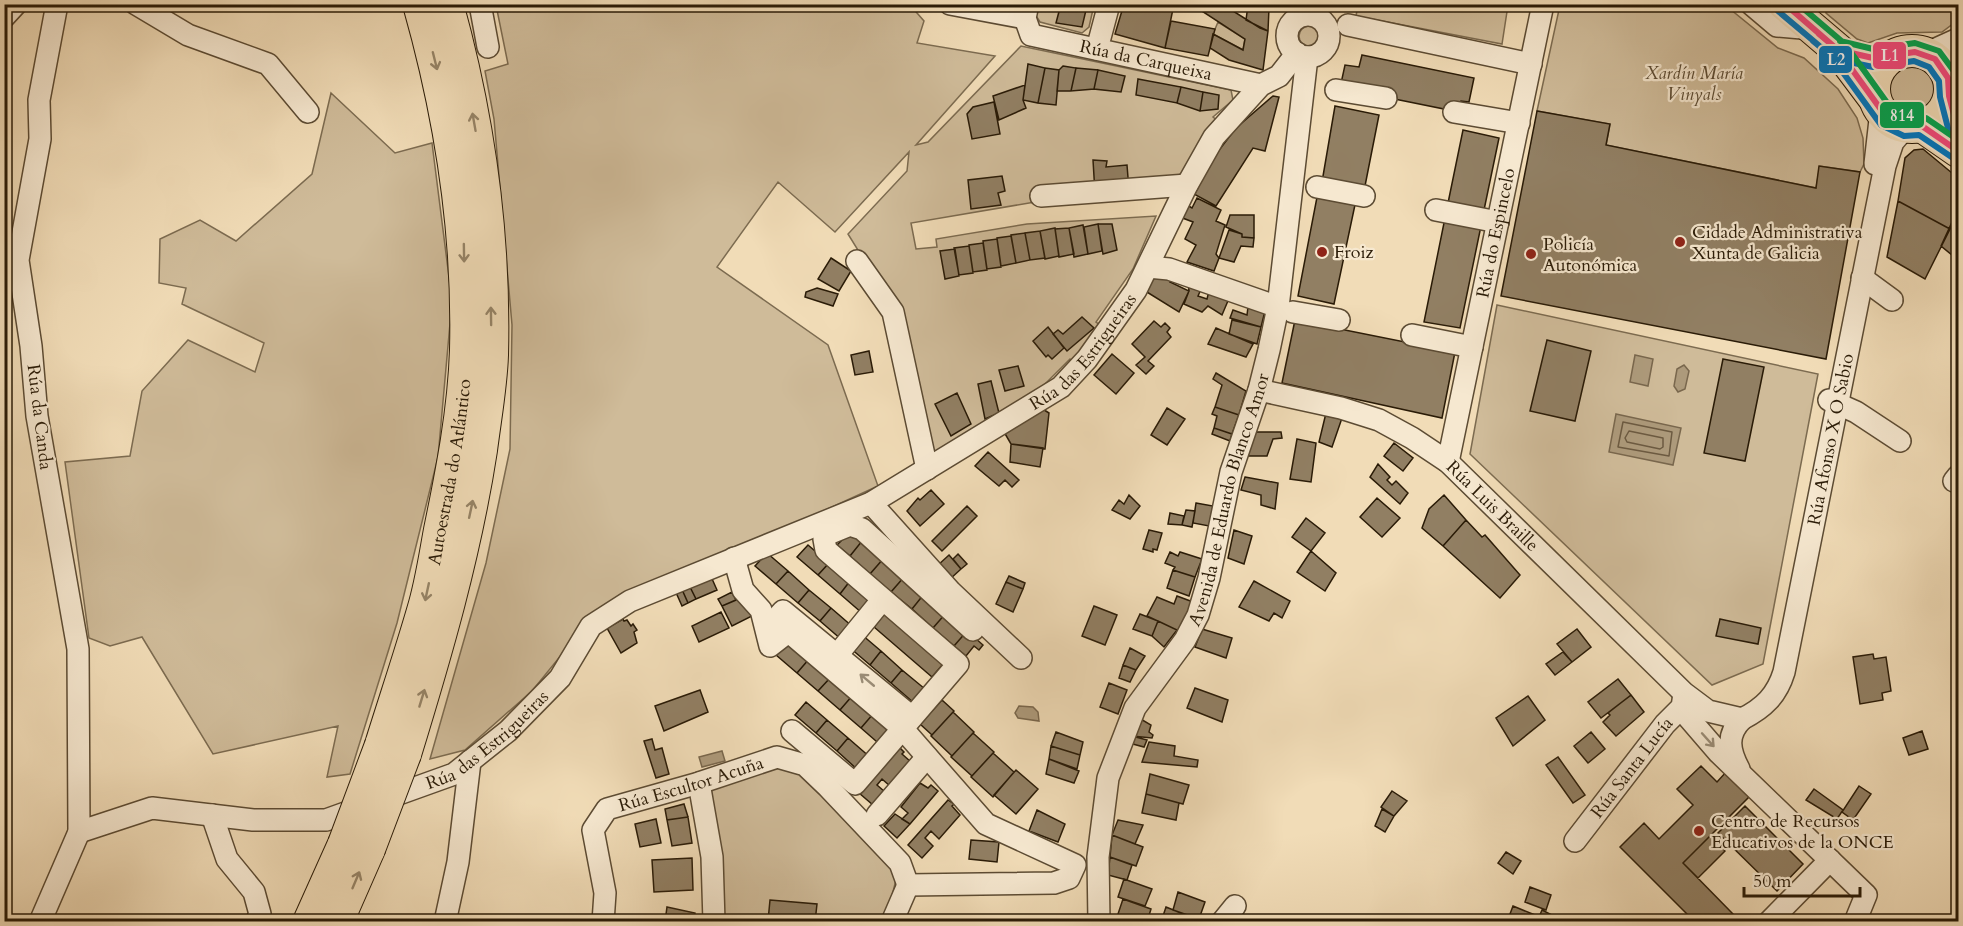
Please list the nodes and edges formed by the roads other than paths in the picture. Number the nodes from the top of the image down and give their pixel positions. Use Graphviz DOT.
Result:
graph roads {
  1 [pos="16,4"];
  2 [pos="57,4"];
  3 [pos="136,4"];
  4 [pos="419,4"];
  5 [pos="447,4"];
  6 [pos="480,4"];
  7 [pos="950,4"];
  8 [pos="1109,4"];
  9 [pos="1544,4"];
  10 [pos="1751,4"];
  11 [pos="1312,11"];
  12 [pos="1803,15"];
  13 [pos="4,17"];
  14 [pos="1028,19"];
  15 [pos="1348,26"];
  16 [pos="1959,39"];
  17 [pos="488,47"];
  18 [pos="1097,50"];
  19 [pos="1838,50"];
  20 [pos="1925,54"];
  21 [pos="1302,55"];
  22 [pos="1890,57"];
  23 [pos="1531,64"];
  24 [pos="1952,76"];
  25 [pos="1261,85"];
  26 [pos="1336,90"];
  27 [pos="1386,98"];
  28 [pos="1454,111"];
  29 [pos="308,112"];
  30 [pos="1896,116"];
  31 [pos="1519,123"];
  32 [pos="1959,130"];
  33 [pos="1959,151"];
  34 [pos="1187,185"];
  35 [pos="1317,187"];
  36 [pos="1041,196"];
  37 [pos="1364,196"];
  38 [pos="1436,210"];
  39 [pos="1498,222"];
  40 [pos="857,261"];
  41 [pos="1148,267"];
  42 [pos="1862,278"];
  43 [pos="1892,300"];
  44 [pos="1286,309"];
  45 [pos="1339,320"];
  46 [pos="1413,335"];
  47 [pos="1472,347"];
  48 [pos="1259,390"];
  49 [pos="1833,402"];
  50 [pos="1900,441"];
  51 [pos="1448,462"];
  52 [pos="927,469"];
  53 [pos="871,503"];
  54 [pos="734,558"];
  55 [pos="882,600"];
  56 [pos="973,630"];
  57 [pos="1021,657"];
  58 [pos="833,660"];
  59 [pos="1683,700"];
  60 [pos="1720,715"];
  61 [pos="1742,719"];
  62 [pos="907,723"];
  63 [pos="792,731"];
  64 [pos="393,749"];
  65 [pos="927,757"];
  66 [pos="470,761"];
  67 [pos="1739,770"];
  68 [pos="699,783"];
  69 [pos="215,815"];
  70 [pos="877,815"];
  71 [pos="79,832"];
  72 [pos="1575,841"];
  73 [pos="1098,857"];
  74 [pos="1830,860"];
  75 [pos="1075,865"];
  76 [pos="908,885"];
  77 [pos="1098,888"];
  78 [pos="328,912"];
  79 [pos="263,919"];
  80 [pos="40,921"];
  81 [pos="445,921"];
  82 [pos="603,921"];
  83 [pos="714,921"];
  84 [pos="892,921"];
  85 [pos="1099,921"];
  86 [pos="1769,921"];
  87 [pos="1855,921"];
  1 -- 13 [label="street"];
  2 -- 71 [label="street, Rúa da Canda"];
  3 -- 29 [label="street"];
  4 -- 64 [label="highway, Autoestrada do Atlántico, one-way"];
  64 -- 5 [label="highway, Autoestrada do Atlántico, one-way"];
  6 -- 17 [label="street"];
  7 -- 14 [label="street, Rúa da Carqueixa"];
  8 -- 18 [label="street"];
  9 -- 23 [label="street, Rúa do Espincelo"];
  10 -- 12 [label="street"];
  11 -- 21 [label="street"];
  11 -- 21 [label="street"];
  12 -- 19 [label="highway"];
  14 -- 18 [label="street, Rúa da Carqueixa"];
  15 -- 23 [label="street"];
  16 -- 20 [label="street"];
  18 -- 25 [label="street, Rúa da Carqueixa"];
  19 -- 22 [label="highway"];
  19 -- 30 [label="highway"];
  20 -- 22 [label="highway"];
  20 -- 24 [label="highway"];
  21 -- 25 [label="street, Rúa das Estrigueiras"];
  21 -- 44 [label="street, Avenida de Eduardo Blanco Amor"];
  22 -- 30 [label="highway"];
  23 -- 31 [label="street, Rúa do Espincelo"];
  24 -- 30 [label="highway"];
  24 -- 32 [label="highway"];
  25 -- 34 [label="street, Rúa das Estrigueiras"];
  26 -- 27 [label="street"];
  28 -- 31 [label="street"];
  30 -- 33 [label="highway"];
  30 -- 42 [label="street, Rúa Afonso X O Sabio"];
  30 -- 49 [label="street, Rúa Afonso X O Sabio"];
  31 -- 39 [label="street, Rúa do Espincelo"];
  34 -- 36 [label="street"];
  34 -- 41 [label="street, Rúa das Estrigueiras"];
  35 -- 37 [label="street"];
  38 -- 39 [label="street"];
  39 -- 47 [label="street, Rúa do Espincelo"];
  40 -- 52 [label="street"];
  41 -- 44 [label="street"];
  41 -- 52 [label="street, Rúa das Estrigueiras"];
  42 -- 43 [label="street"];
  42 -- 49 [label="street, Rúa Afonso X O Sabio"];
  44 -- 45 [label="street"];
  44 -- 48 [label="street, Avenida de Eduardo Blanco Amor"];
  46 -- 47 [label="street"];
  47 -- 51 [label="street, Rúa do Espincelo"];
  48 -- 51 [label="street, Rúa Luis Braille"];
  48 -- 73 [label="street, Avenida de Eduardo Blanco Amor"];
  49 -- 50 [label="street"];
  49 -- 60 [label="street, Rúa Afonso X O Sabio"];
  49 -- 61 [label="street, Rúa Afonso X O Sabio"];
  51 -- 59 [label="street, Rúa Luis Braille"];
  52 -- 53 [label="street, Rúa das Estrigueiras"];
  53 -- 54 [label="street, Rúa das Estrigueiras"];
  53 -- 57 [label="street"];
  54 -- 58 [label="street"];
  54 -- 66 [label="street, Rúa das Estrigueiras"];
  55 -- 56 [label="street"];
  55 -- 58 [label="street"];
  55 -- 62 [label="street"];
  58 -- 62 [label="street"];
  59 -- 60 [label="street"];
  59 -- 67 [label="street, one-way"];
  59 -- 72 [label="street, Rúa Santa Lucía"];
  60 -- 61 [label="street"];
  61 -- 67 [label="street"];
  62 -- 63 [label="street"];
  62 -- 65 [label="street"];
  64 -- 78 [label="highway, Autoestrada do Atlántico, bridge"];
  65 -- 70 [label="street"];
  65 -- 75 [label="street"];
  66 -- 69 [label="street, Rúa das Estrigueiras"];
  66 -- 81 [label="street"];
  67 -- 74 [label="street"];
  68 -- 76 [label="street, Rúa Escultor Acuña"];
  68 -- 82 [label="street, Rúa Escultor Acuña"];
  68 -- 83 [label="street"];
  69 -- 71 [label="street, Rúa das Estrigueiras"];
  69 -- 79 [label="street"];
  71 -- 80 [label="street"];
  73 -- 75 [label="street"];
  73 -- 77 [label="street, Avenida de Eduardo Blanco Amor"];
  74 -- 86 [label="street"];
  74 -- 87 [label="street"];
  75 -- 76 [label="street"];
  75 -- 77 [label="street"];
  76 -- 84 [label="street"];
  77 -- 85 [label="street, Avenida de Eduardo Blanco Amor"];
}
